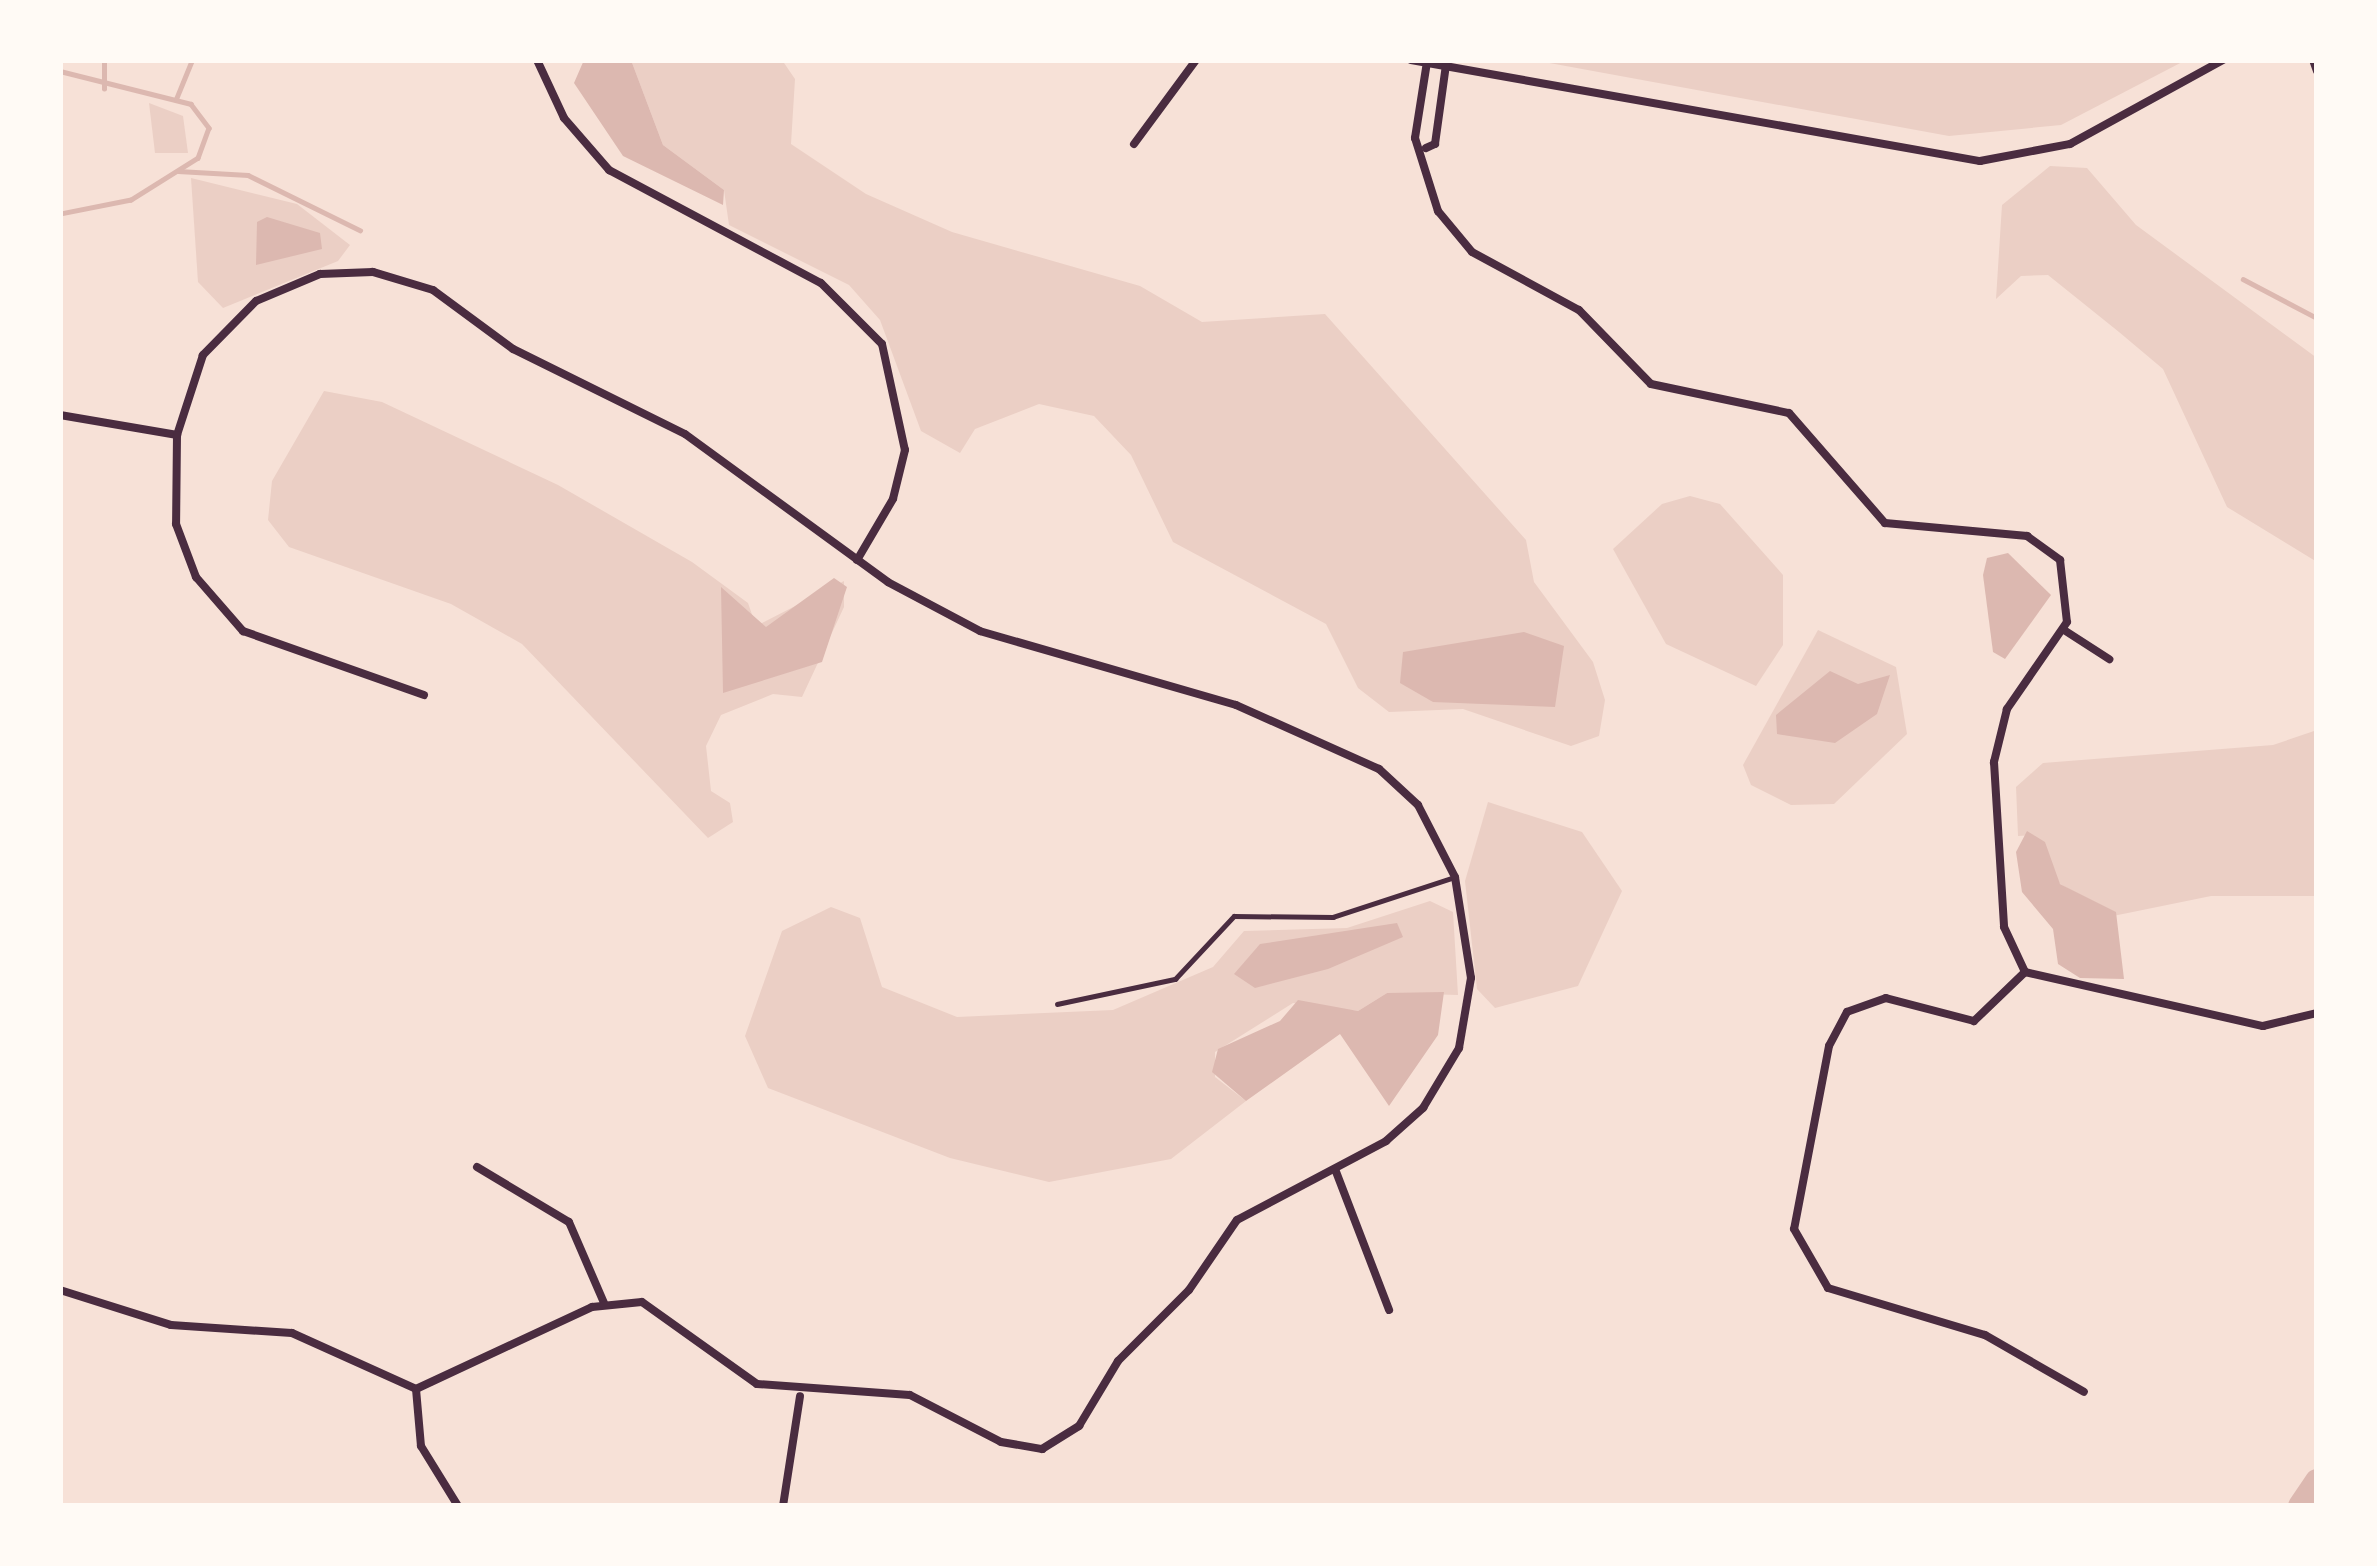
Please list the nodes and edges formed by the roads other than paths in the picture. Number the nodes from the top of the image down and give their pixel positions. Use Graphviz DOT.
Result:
graph roads {
  1 [pos="537,60"];
  2 [pos="1196,60"];
  3 [pos="1411,60"];
  4 [pos="2223,60"];
  5 [pos="2313,60"];
  6 [pos="1427,62"];
  7 [pos="1446,64"];
  8 [pos="2317,71"];
  9 [pos="1419,109"];
  10 [pos="1440,112"];
  11 [pos="1134,144"];
  12 [pos="1426,148"];
  13 [pos="60,415"];
  14 [pos="177,435"];
  15 [pos="856,560"];
  16 [pos="2064,629"];
  17 [pos="2109,658"];
  18 [pos="424,694"];
  19 [pos="1455,877"];
  20 [pos="2025,973"];
  21 [pos="1058,1004"];
  22 [pos="2317,1012"];
  23 [pos="477,1167"];
  24 [pos="1335,1168"];
  25 [pos="60,1291"];
  26 [pos="604,1303"];
  27 [pos="1389,1310"];
  28 [pos="416,1389"];
  29 [pos="2084,1391"];
  30 [pos="800,1396"];
  31 [pos="458,1506"];
  32 [pos="784,1506"];
  1 -- 15 [label="street"];
  2 -- 11 [label="street"];
  3 -- 6 [label="street"];
  4 -- 7 [label="street"];
  5 -- 8 [label="street"];
  6 -- 7 [label="street"];
  6 -- 9 [label="street"];
  7 -- 10 [label="street"];
  9 -- 10 [label="street"];
  9 -- 12 [label="street"];
  10 -- 12 [label="street"];
  12 -- 16 [label="street"];
  13 -- 14 [label="street"];
  14 -- 15 [label="street"];
  14 -- 18 [label="street"];
  15 -- 19 [label="street"];
  16 -- 17 [label="street"];
  16 -- 20 [label="street"];
  19 -- 21 [label="lane"];
  19 -- 24 [label="street"];
  20 -- 22 [label="street"];
  20 -- 29 [label="street"];
  23 -- 26 [label="street"];
  24 -- 27 [label="street"];
  24 -- 30 [label="street"];
  25 -- 28 [label="street"];
  26 -- 28 [label="street"];
  26 -- 30 [label="street"];
  28 -- 31 [label="street"];
  30 -- 32 [label="street"];
}
